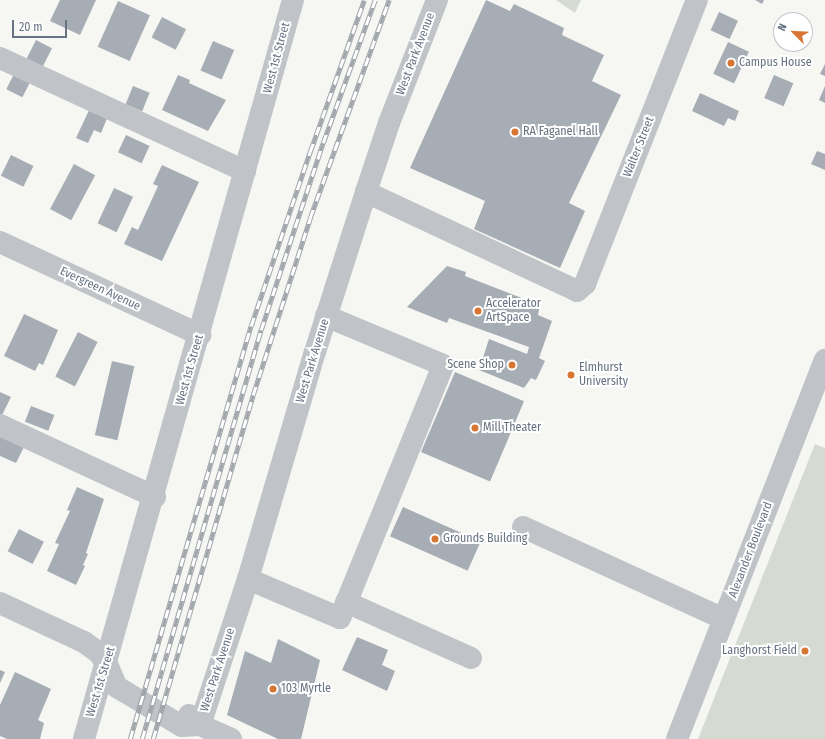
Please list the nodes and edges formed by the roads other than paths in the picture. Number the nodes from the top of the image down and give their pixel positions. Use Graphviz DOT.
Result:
graph roads {
  1 [pos="437,0"];
  2 [pos="697,0"];
  3 [pos="288,2"];
  4 [pos="0,58"];
  5 [pos="245,171"];
  6 [pos="366,192"];
  7 [pos="0,242"];
  8 [pos="326,316"];
  9 [pos="200,335"];
  10 [pos="825,360"];
  11 [pos="0,425"];
  12 [pos="154,497"];
  13 [pos="523,526"];
  14 [pos="248,579"];
  15 [pos="346,602"];
  16 [pos="0,603"];
  17 [pos="724,619"];
  18 [pos="471,658"];
  19 [pos="107,664"];
  20 [pos="200,725"];
  21 [pos="84,739"];
  22 [pos="231,739"];
  23 [pos="677,739"];
  1 -- 6 [label="street, West Park Avenue"];
  2 -- 6 [label="street, Walter Street"];
  3 -- 5 [label="street, West 1st Street"];
  4 -- 5 [label="street"];
  5 -- 9 [label="street, West 1st Street"];
  6 -- 8 [label="street, West Park Avenue"];
  7 -- 9 [label="street, Evergreen Avenue"];
  8 -- 14 [label="street, West Park Avenue"];
  8 -- 15 [label="street"];
  9 -- 12 [label="street, West 1st Street"];
  10 -- 17 [label="street, Alexander Boulevard"];
  11 -- 12 [label="street"];
  12 -- 19 [label="street, West 1st Street"];
  13 -- 17 [label="street"];
  14 -- 15 [label="street"];
  14 -- 20 [label="street, West Park Avenue"];
  15 -- 18 [label="street"];
  16 -- 19 [label="street"];
  17 -- 23 [label="street, Alexander Boulevard"];
  19 -- 20 [label="street"];
  19 -- 21 [label="street, West 1st Street"];
  20 -- 22 [label="street"];
}
